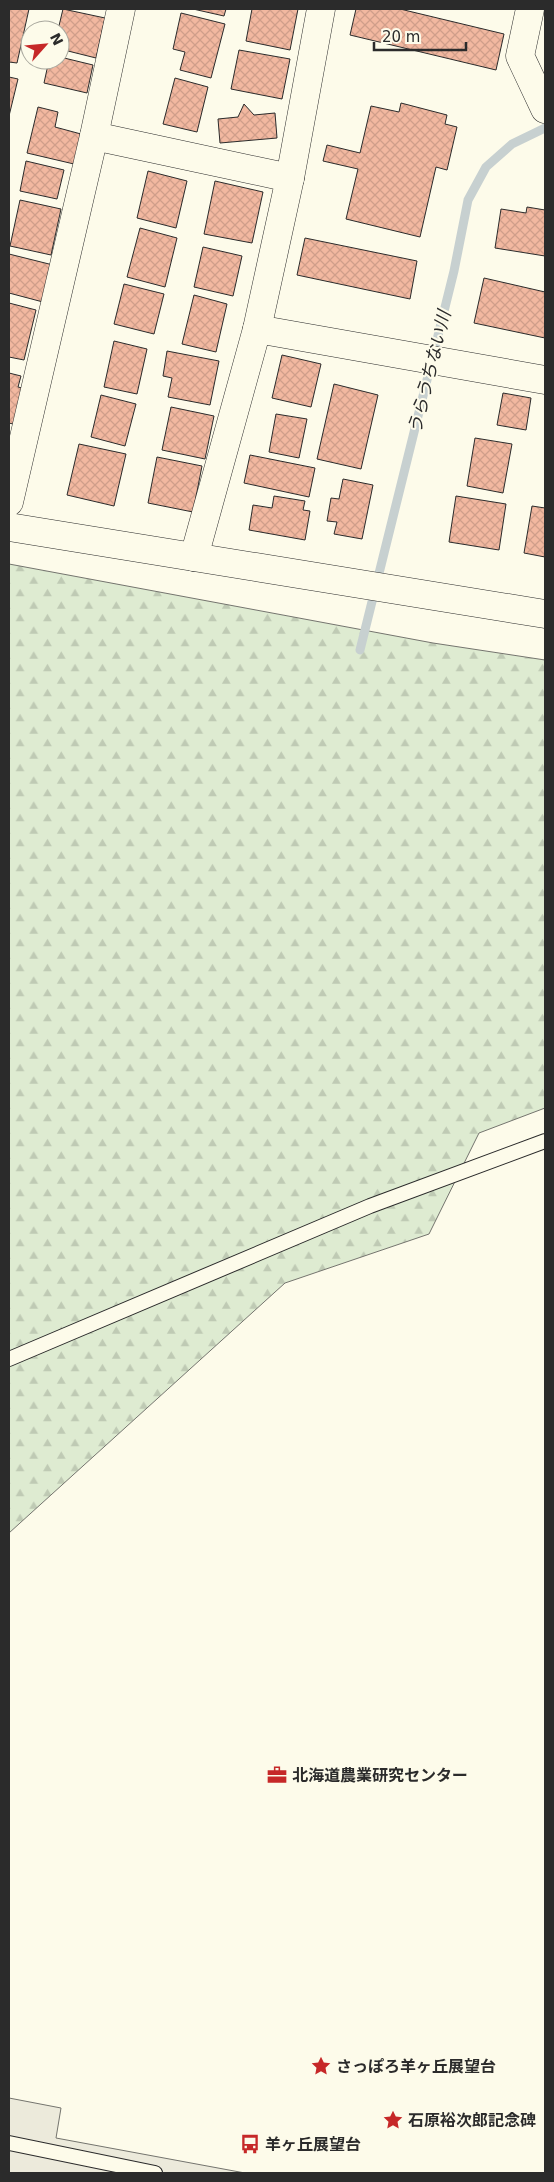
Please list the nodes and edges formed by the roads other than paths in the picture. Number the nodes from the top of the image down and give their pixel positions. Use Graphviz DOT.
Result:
graph roads {
  1 [pos="120,9"];
  2 [pos="321,9"];
  3 [pos="530,9"];
  4 [pos="544,108"];
  5 [pos="94,136"];
  6 [pos="290,178"];
  7 [pos="257,329"];
  8 [pos="545,380"];
  9 [pos="9,502"];
  10 [pos="9,527"];
  11 [pos="194,558"];
  12 [pos="545,614"];
  13 [pos="545,1141"];
  14 [pos="9,1360"];
  15 [pos="9,2143"];
  16 [pos="155,2173"];
  1 -- 5 [label="street"];
  2 -- 6 [label="street"];
  3 -- 4 [label="street"];
  5 -- 6 [label="street"];
  5 -- 9 [label="street"];
  6 -- 7 [label="street"];
  7 -- 8 [label="street"];
  7 -- 11 [label="street"];
  10 -- 11 [label="street"];
  11 -- 12 [label="street"];
  13 -- 14 [label="lane"];
  15 -- 16 [label="lane"];
}
